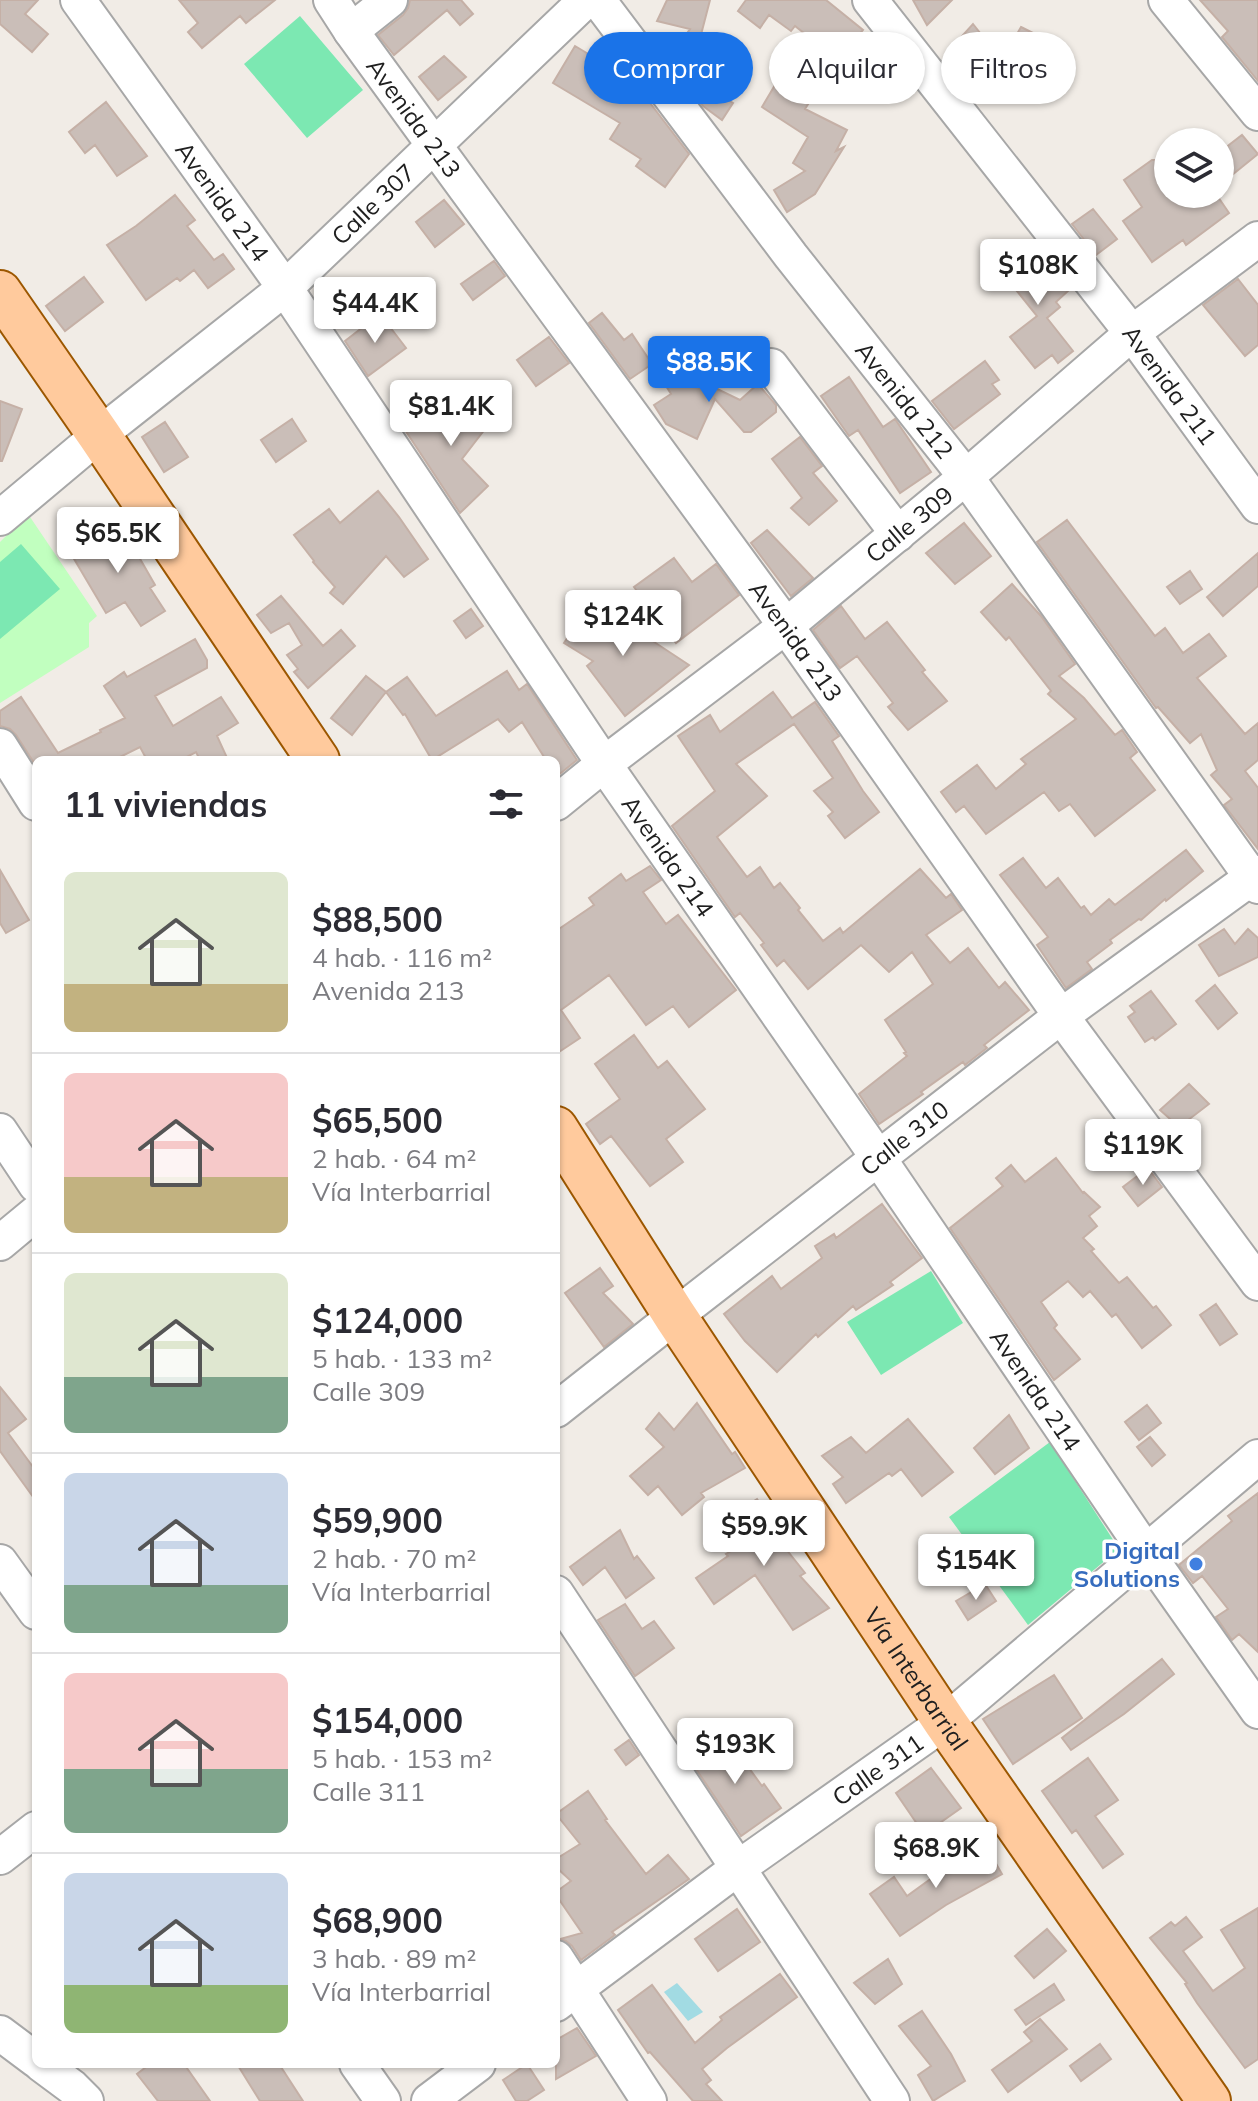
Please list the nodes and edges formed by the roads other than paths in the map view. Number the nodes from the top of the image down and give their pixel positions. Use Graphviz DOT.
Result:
graph roads {
  1 [pos="78,0"];
  2 [pos="331,0"];
  3 [pos="390,0"];
  4 [pos="586,0"];
  5 [pos="598,0"];
  6 [pos="870,0"];
  7 [pos="1166,0"];
  8 [pos="351,31"];
  9 [pos="1258,113"];
  10 [pos="434,145"];
  11 [pos="1258,239"];
  12 [pos="285,288"];
  13 [pos="0,292"];
  14 [pos="1132,333"];
  15 [pos="771,366"];
  16 [pos="99,435"];
  17 [pos="966,477"];
  18 [pos="1258,506"];
  19 [pos="0,518"];
  20 [pos="898,534"];
  21 [pos="786,626"];
  22 [pos="0,746"];
  23 [pos="315,756"];
  24 [pos="604,764"];
  25 [pos="32,797"];
  26 [pos="560,800"];
  27 [pos="1256,879"];
  28 [pos="1061,1016"];
  29 [pos="0,1131"];
  30 [pos="560,1134"];
  31 [pos="879,1159"];
  32 [pos="32,1179"];
  33 [pos="32,1216"];
  34 [pos="0,1243"];
  35 [pos="1258,1283"];
  36 [pos="675,1316"];
  37 [pos="560,1407"];
  38 [pos="1258,1457"];
  39 [pos="1146,1552"];
  40 [pos="0,1562"];
  41 [pos="560,1599"];
  42 [pos="32,1606"];
  43 [pos="1258,1711"];
  44 [pos="945,1722"];
  45 [pos="32,1832"];
  46 [pos="0,1857"];
  47 [pos="738,1868"];
  48 [pos="560,1974"];
  49 [pos="566,1997"];
  50 [pos="0,2033"];
  51 [pos="32,2057"];
  52 [pos="46,2068"];
  53 [pos="360,2068"];
  54 [pos="473,2068"];
  55 [pos="86,2101"];
  56 [pos="383,2101"];
  57 [pos="429,2101"];
  58 [pos="649,2101"];
  59 [pos="892,2101"];
  60 [pos="1209,2101"];
  1 -- 12 [label="street, Avenida 214"];
  2 -- 8 [label="street, Avenida 213"];
  3 -- 8 [label="street"];
  4 -- 10 [label="street, Calle 307"];
  5 -- 17 [label="street, Avenida 212"];
  6 -- 14 [label="street, Avenida 211"];
  7 -- 9 [label="street"];
  8 -- 10 [label="street, Avenida 213"];
  10 -- 12 [label="street, Calle 307"];
  10 -- 21 [label="street, Avenida 213"];
  11 -- 14 [label="street, Calle 309"];
  12 -- 16 [label="street, Calle 307"];
  12 -- 24 [label="street, Avenida 214"];
  13 -- 16 [label="main road"];
  14 -- 17 [label="street, Calle 309"];
  14 -- 18 [label="street, Avenida 211"];
  15 -- 20 [label="street"];
  16 -- 19 [label="street, Calle 307"];
  16 -- 23 [label="main road"];
  17 -- 20 [label="street, Calle 309"];
  17 -- 27 [label="street, Avenida 212"];
  20 -- 21 [label="street, Calle 309"];
  21 -- 24 [label="street, Calle 309"];
  21 -- 28 [label="street, Avenida 213"];
  22 -- 25 [label="street"];
  24 -- 26 [label="street, Calle 309"];
  24 -- 31 [label="street, Avenida 214"];
  27 -- 28 [label="street, Calle 310"];
  28 -- 31 [label="street, Calle 310"];
  28 -- 35 [label="street, Avenida 213"];
  29 -- 32 [label="street"];
  30 -- 36 [label="main road, Vía Interbarrial"];
  31 -- 36 [label="street, Calle 310"];
  31 -- 39 [label="street, Avenida 214"];
  33 -- 34 [label="street"];
  36 -- 37 [label="street, Calle 310"];
  36 -- 44 [label="main road, Vía Interbarrial"];
  38 -- 39 [label="street, Calle 311"];
  39 -- 43 [label="street, Avenida 214"];
  39 -- 44 [label="street, Calle 311"];
  40 -- 42 [label="street"];
  41 -- 47 [label="street"];
  44 -- 47 [label="street, Calle 311"];
  44 -- 60 [label="main road, Vía Interbarrial"];
  45 -- 46 [label="street"];
  47 -- 49 [label="street, Calle 311"];
  47 -- 59 [label="street"];
  48 -- 49 [label="street"];
  49 -- 58 [label="street"];
  50 -- 51 [label="street"];
  52 -- 55 [label="street"];
  53 -- 56 [label="street"];
  54 -- 57 [label="street"];
}
